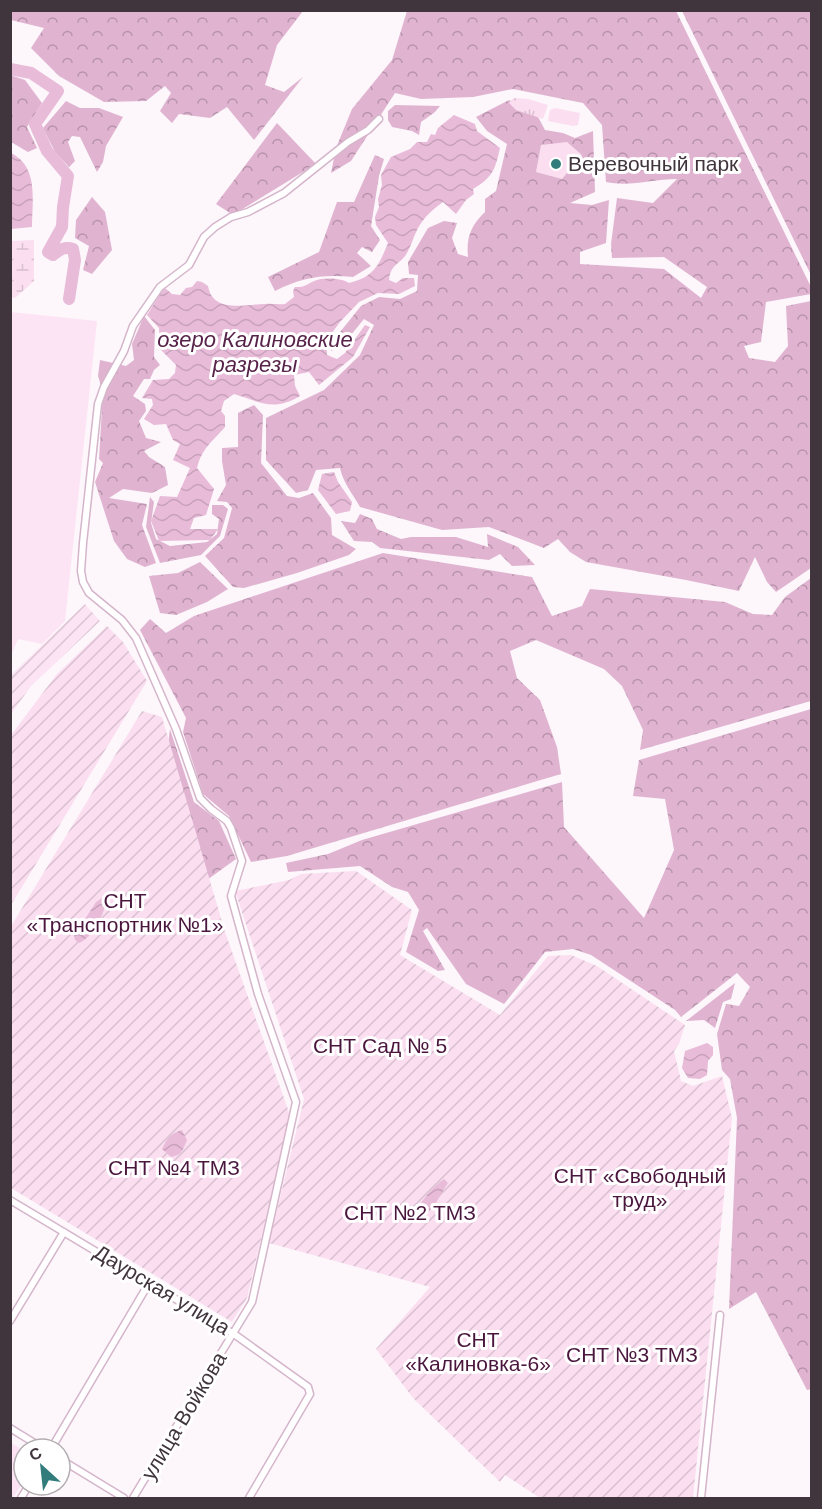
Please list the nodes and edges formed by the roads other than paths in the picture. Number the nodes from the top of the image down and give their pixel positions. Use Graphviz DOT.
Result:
graph roads {
  1 [pos="379,119"];
  2 [pos="10,1200"];
  3 [pos="64,1232"];
  4 [pos="149,1283"];
  5 [pos="720,1315"];
  6 [pos="10,1321"];
  7 [pos="234,1334"];
  8 [pos="10,1428"];
  9 [pos="25,1437"];
  10 [pos="58,1437"];
  11 [pos="72,1466"];
  12 [pos="124,1498"];
  13 [pos="133,1498"];
  14 [pos="249,1498"];
  15 [pos="701,1498"];
  1 -- 7 [label="street, улица Войкова"];
  2 -- 3 [label="street, Даурская улица"];
  3 -- 4 [label="street, Даурская улица"];
  3 -- 6 [label="street"];
  4 -- 7 [label="street, Даурская улица"];
  4 -- 10 [label="street"];
  5 -- 15 [label="street"];
  7 -- 13 [label="street, улица Войкова"];
  7 -- 14 [label="street, Даурская улица"];
  8 -- 9 [label="street"];
  11 -- 12 [label="street"];
}
